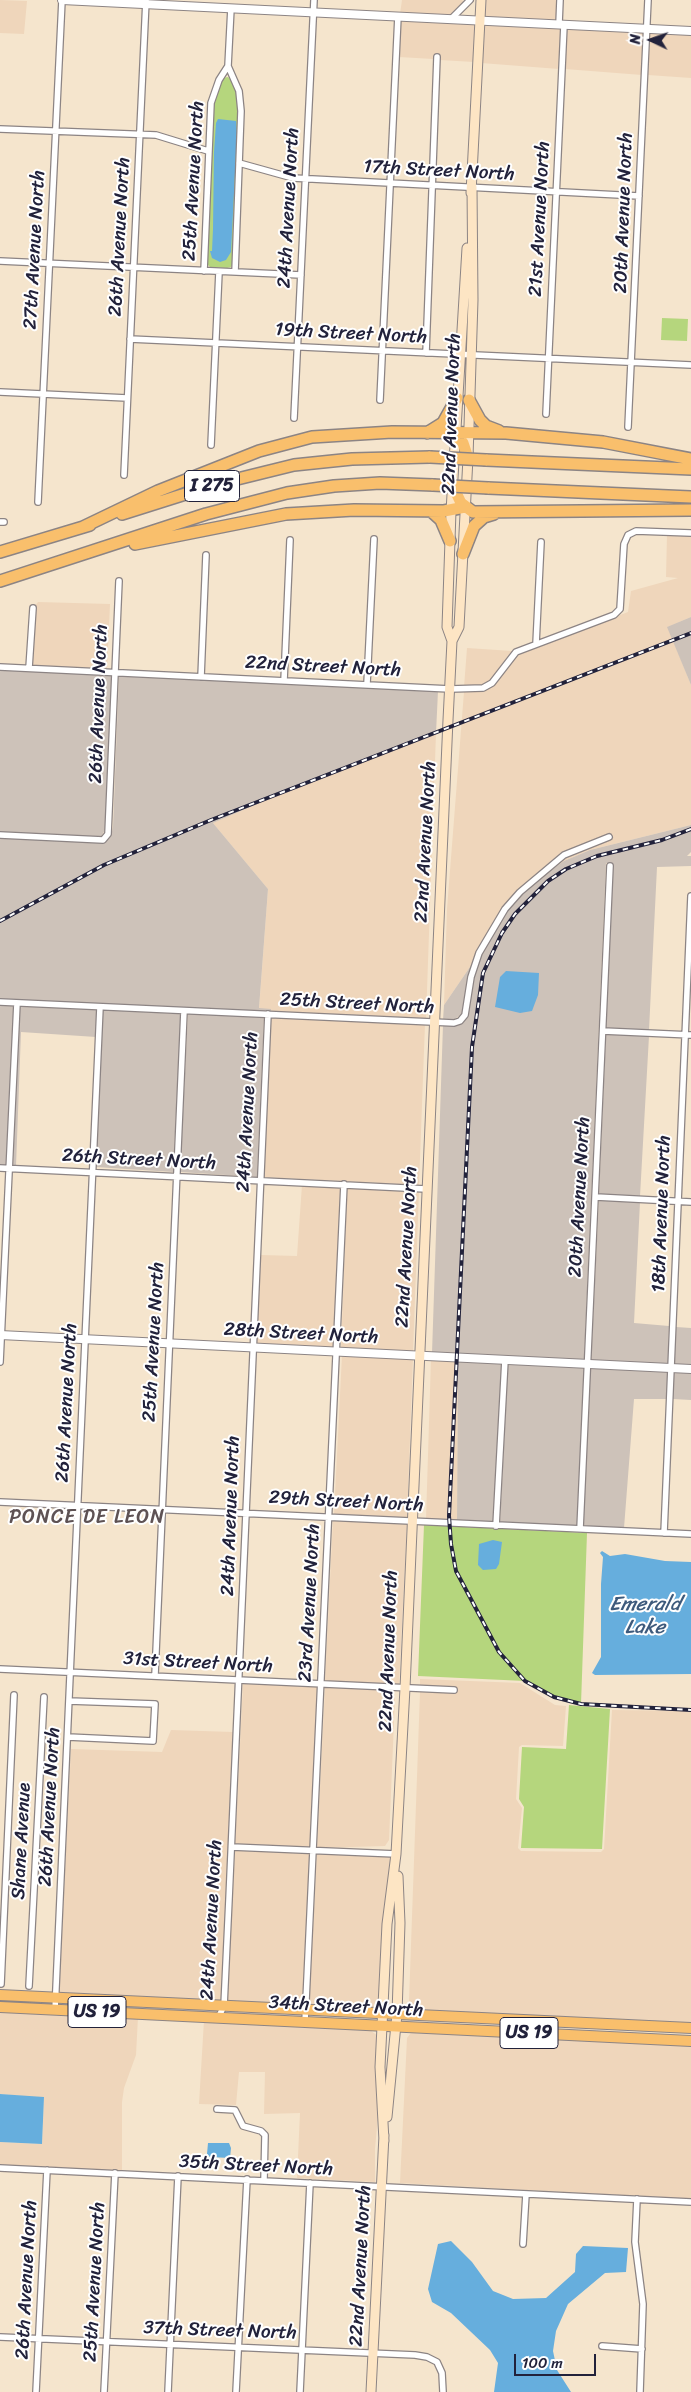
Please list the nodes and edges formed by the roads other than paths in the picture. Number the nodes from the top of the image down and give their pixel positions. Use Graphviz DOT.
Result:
graph roads {
  1 [pos="62,0"];
  2 [pos="314,0"];
  3 [pos="480,0"];
  4 [pos="560,0"];
  5 [pos="648,0"];
  6 [pos="468,1"];
  7 [pos="146,2"];
  8 [pos="231,8"];
  9 [pos="313,12"];
  10 [pos="398,16"];
  11 [pos="451,19"];
  12 [pos="480,20"];
  13 [pos="562,24"];
  14 [pos="647,29"];
  15 [pos="691,31"];
  16 [pos="437,58"];
  17 [pos="228,66"];
  18 [pos="0,129"];
  19 [pos="56,132"];
  20 [pos="140,135"];
  21 [pos="208,151"];
  22 [pos="240,163"];
  23 [pos="305,178"];
  24 [pos="390,183"];
  25 [pos="433,185"];
  26 [pos="472,187"];
  27 [pos="556,192"];
  28 [pos="639,196"];
  29 [pos="0,261"];
  30 [pos="49,264"];
  31 [pos="134,268"];
  32 [pos="204,271"];
  33 [pos="219,272"];
  34 [pos="235,272"];
  35 [pos="301,276"];
  36 [pos="130,339"];
  37 [pos="216,343"];
  38 [pos="298,347"];
  39 [pos="382,350"];
  40 [pos="426,353"];
  41 [pos="460,354"];
  42 [pos="471,355"];
  43 [pos="549,357"];
  44 [pos="632,361"];
  45 [pos="691,365"];
  46 [pos="0,392"];
  47 [pos="43,394"];
  48 [pos="128,398"];
  49 [pos="457,398"];
  50 [pos="380,400"];
  51 [pos="469,400"];
  52 [pos="546,414"];
  53 [pos="294,418"];
  54 [pos="628,427"];
  55 [pos="427,433"];
  56 [pos="506,433"];
  57 [pos="455,434"];
  58 [pos="469,434"];
  59 [pos="211,445"];
  60 [pos="468,458"];
  61 [pos="691,459"];
  62 [pos="691,470"];
  63 [pos="124,475"];
  64 [pos="452,484"];
  65 [pos="691,497"];
  66 [pos="38,502"];
  67 [pos="465,507"];
  68 [pos="691,510"];
  69 [pos="451,511"];
  70 [pos="431,512"];
  71 [pos="500,513"];
  72 [pos="83,527"];
  73 [pos="691,533"];
  74 [pos="374,539"];
  75 [pos="290,540"];
  76 [pos="450,541"];
  77 [pos="541,542"];
  78 [pos="96,551"];
  79 [pos="0,552"];
  80 [pos="463,554"];
  81 [pos="206,555"];
  82 [pos="0,581"];
  83 [pos="119,581"];
  84 [pos="33,608"];
  85 [pos="452,642"];
  86 [pos="536,644"];
  87 [pos="0,667"];
  88 [pos="28,668"];
  89 [pos="116,672"];
  90 [pos="201,677"];
  91 [pos="284,680"];
  92 [pos="366,684"];
  93 [pos="450,689"];
  94 [pos="0,835"];
  95 [pos="610,837"];
  96 [pos="610,866"];
  97 [pos="691,896"];
  98 [pos="0,1002"];
  99 [pos="17,1003"];
  100 [pos="100,1006"];
  101 [pos="184,1011"];
  102 [pos="268,1014"];
  103 [pos="434,1022"];
  104 [pos="603,1031"];
  105 [pos="688,1035"];
  106 [pos="0,1168"];
  107 [pos="9,1168"];
  108 [pos="93,1173"];
  109 [pos="176,1176"];
  110 [pos="260,1181"];
  111 [pos="344,1184"];
  112 [pos="426,1188"];
  113 [pos="596,1197"];
  114 [pos="678,1201"];
  115 [pos="691,1202"];
  116 [pos="1,1335"];
  117 [pos="85,1340"];
  118 [pos="169,1344"];
  119 [pos="252,1348"];
  120 [pos="337,1352"];
  121 [pos="419,1356"];
  122 [pos="505,1360"];
  123 [pos="0,1362"];
  124 [pos="587,1364"];
  125 [pos="671,1368"];
  126 [pos="691,1369"];
  127 [pos="0,1502"];
  128 [pos="78,1505"];
  129 [pos="162,1509"];
  130 [pos="246,1512"];
  131 [pos="329,1517"];
  132 [pos="411,1521"];
  133 [pos="496,1526"];
  134 [pos="580,1529"];
  135 [pos="664,1533"];
  136 [pos="691,1534"];
  137 [pos="0,1669"];
  138 [pos="69,1672"];
  139 [pos="155,1675"];
  140 [pos="240,1681"];
  141 [pos="322,1684"];
  142 [pos="405,1688"];
  143 [pos="454,1690"];
  144 [pos="14,1695"];
  145 [pos="44,1697"];
  146 [pos="69,1701"];
  147 [pos="68,1737"];
  148 [pos="232,1847"];
  149 [pos="314,1851"];
  150 [pos="396,1854"];
  151 [pos="29,1986"];
  152 [pos="0,1990"];
  153 [pos="56,1998"];
  154 [pos="140,2002"];
  155 [pos="224,2006"];
  156 [pos="0,2007"];
  157 [pos="55,2010"];
  158 [pos="306,2010"];
  159 [pos="139,2014"];
  160 [pos="383,2014"];
  161 [pos="397,2014"];
  162 [pos="218,2018"];
  163 [pos="521,2020"];
  164 [pos="306,2022"];
  165 [pos="382,2026"];
  166 [pos="396,2027"];
  167 [pos="691,2028"];
  168 [pos="517,2032"];
  169 [pos="691,2041"];
  170 [pos="216,2109"];
  171 [pos="384,2141"];
  172 [pos="0,2168"];
  173 [pos="47,2170"];
  174 [pos="115,2174"];
  175 [pos="178,2176"];
  176 [pos="247,2180"];
  177 [pos="264,2180"];
  178 [pos="310,2183"];
  179 [pos="381,2188"];
  180 [pos="526,2194"];
  181 [pos="637,2200"];
  182 [pos="691,2202"];
  183 [pos="523,2244"];
  184 [pos="0,2337"];
  185 [pos="38,2339"];
  186 [pos="107,2342"];
  187 [pos="170,2343"];
  188 [pos="238,2346"];
  189 [pos="602,2346"];
  190 [pos="642,2349"];
  191 [pos="302,2350"];
  192 [pos="372,2353"];
  193 [pos="36,2392"];
  194 [pos="104,2392"];
  195 [pos="168,2392"];
  196 [pos="236,2392"];
  197 [pos="300,2392"];
  198 [pos="371,2392"];
  199 [pos="443,2392"];
  200 [pos="640,2392"];
  1 -- 7 [label="street"];
  1 -- 19 [label="street, 27th Avenue North"];
  2 -- 9 [label="street, 24th Avenue North"];
  3 -- 12 [label="main road, 22nd Avenue North"];
  4 -- 13 [label="street, 21st Avenue North"];
  5 -- 14 [label="street, 20th Avenue North"];
  6 -- 11 [label="street"];
  7 -- 8 [label="street"];
  7 -- 20 [label="street, 26th Avenue North"];
  8 -- 9 [label="street"];
  8 -- 17 [label="street, 25th Avenue North"];
  9 -- 10 [label="street"];
  9 -- 23 [label="street, 24th Avenue North"];
  10 -- 11 [label="street"];
  10 -- 24 [label="street"];
  11 -- 12 [label="street"];
  12 -- 13 [label="street"];
  12 -- 26 [label="main road, 22nd Avenue North"];
  13 -- 14 [label="street"];
  13 -- 27 [label="street, 21st Avenue North"];
  14 -- 15 [label="street"];
  14 -- 28 [label="street, 20th Avenue North"];
  16 -- 25 [label="street"];
  17 -- 21 [label="street, 25th Avenue North"];
  17 -- 22 [label="street, 25th Avenue North"];
  18 -- 19 [label="street"];
  19 -- 20 [label="street"];
  19 -- 30 [label="street, 27th Avenue North"];
  20 -- 21 [label="street"];
  20 -- 31 [label="street, 26th Avenue North"];
  21 -- 32 [label="street, 25th Avenue North"];
  22 -- 23 [label="street, 17th Street North"];
  22 -- 34 [label="street, 25th Avenue North"];
  23 -- 24 [label="street, 17th Street North"];
  23 -- 35 [label="street, 24th Avenue North"];
  24 -- 25 [label="street, 17th Street North"];
  24 -- 39 [label="street"];
  25 -- 26 [label="street, 17th Street North"];
  25 -- 40 [label="street"];
  26 -- 27 [label="street, 17th Street North"];
  26 -- 41 [label="main road, 22nd Avenue North"];
  26 -- 42 [label="main road, 22nd Avenue North"];
  27 -- 28 [label="street, 17th Street North"];
  27 -- 43 [label="street, 21st Avenue North"];
  28 -- 44 [label="street, 20th Avenue North"];
  29 -- 30 [label="street"];
  30 -- 31 [label="street"];
  30 -- 47 [label="street, 27th Avenue North"];
  31 -- 32 [label="street"];
  31 -- 36 [label="street, 26th Avenue North"];
  32 -- 33 [label="street"];
  33 -- 34 [label="street"];
  33 -- 37 [label="street, 25th Avenue North"];
  34 -- 35 [label="street"];
  35 -- 38 [label="street, 24th Avenue North"];
  36 -- 37 [label="street, 19th Street North"];
  36 -- 48 [label="street, 26th Avenue North"];
  37 -- 38 [label="street, 19th Street North"];
  37 -- 59 [label="street, 25th Avenue North"];
  38 -- 39 [label="street, 19th Street North"];
  38 -- 53 [label="street, 24th Avenue North"];
  39 -- 40 [label="street, 19th Street North"];
  39 -- 50 [label="street"];
  40 -- 41 [label="street, 19th Street North"];
  41 -- 42 [label="street, 19th Street North"];
  41 -- 49 [label="main road, 22nd Avenue North"];
  42 -- 43 [label="street, 19th Street North"];
  42 -- 51 [label="main road, 22nd Avenue North"];
  43 -- 44 [label="street, 19th Street North"];
  43 -- 52 [label="street, 21st Avenue North"];
  44 -- 45 [label="street, 19th Street North"];
  44 -- 54 [label="street, 20th Avenue North"];
  46 -- 47 [label="street"];
  47 -- 48 [label="street"];
  47 -- 66 [label="street, 27th Avenue North"];
  48 -- 63 [label="street, 26th Avenue North"];
  49 -- 55 [label="highway"];
  49 -- 57 [label="main road, 22nd Avenue North"];
  51 -- 56 [label="highway"];
  51 -- 58 [label="main road, 22nd Avenue North"];
  55 -- 57 [label="highway"];
  55 -- 72 [label="highway"];
  56 -- 58 [label="highway"];
  56 -- 61 [label="highway"];
  57 -- 58 [label="highway"];
  57 -- 60 [label="highway"];
  57 -- 64 [label="main road, 22nd Avenue North"];
  58 -- 60 [label="main road, 22nd Avenue North"];
  60 -- 67 [label="main road, 22nd Avenue North"];
  62 -- 72 [label="highway, I 275, bridge"];
  64 -- 67 [label="highway"];
  64 -- 69 [label="main road, 22nd Avenue North"];
  65 -- 78 [label="highway, I 275, bridge"];
  67 -- 69 [label="highway"];
  67 -- 71 [label="highway"];
  67 -- 80 [label="main road, 22nd Avenue North"];
  68 -- 71 [label="highway"];
  69 -- 70 [label="highway"];
  69 -- 76 [label="main road, 22nd Avenue North"];
  70 -- 76 [label="highway"];
  70 -- 78 [label="highway"];
  71 -- 80 [label="highway"];
  72 -- 79 [label="highway, I 275"];
  73 -- 86 [label="street, 22nd Street North"];
  74 -- 92 [label="street"];
  75 -- 91 [label="street"];
  76 -- 85 [label="main road, 22nd Avenue North"];
  77 -- 86 [label="street"];
  78 -- 82 [label="highway, I 275"];
  80 -- 85 [label="main road, 22nd Avenue North"];
  81 -- 90 [label="street"];
  83 -- 89 [label="street, 26th Avenue North"];
  84 -- 88 [label="street"];
  85 -- 93 [label="main road, 22nd Avenue North"];
  86 -- 93 [label="street, 22nd Street North"];
  87 -- 88 [label="street, 22nd Street North"];
  88 -- 89 [label="street, 22nd Street North"];
  89 -- 90 [label="street, 22nd Street North"];
  89 -- 94 [label="street, 26th Avenue North"];
  90 -- 91 [label="street, 22nd Street North"];
  91 -- 92 [label="street, 22nd Street North"];
  92 -- 93 [label="street, 22nd Street North"];
  93 -- 103 [label="main road, 22nd Avenue North"];
  95 -- 103 [label="street, 25th Street North"];
  96 -- 104 [label="street, 20th Avenue North"];
  97 -- 105 [label="street, 18th Avenue North"];
  98 -- 99 [label="street, 25th Street North"];
  99 -- 100 [label="street, 25th Street North"];
  99 -- 107 [label="street"];
  100 -- 101 [label="street, 25th Street North"];
  100 -- 108 [label="street, 26th Avenue North"];
  101 -- 102 [label="street, 25th Street North"];
  101 -- 109 [label="street, 25th Avenue North"];
  102 -- 103 [label="street, 25th Street North"];
  102 -- 110 [label="street, 24th Avenue North"];
  103 -- 112 [label="main road, 22nd Avenue North"];
  104 -- 105 [label="street"];
  104 -- 113 [label="street, 20th Avenue North"];
  105 -- 114 [label="street, 18th Avenue North"];
  106 -- 107 [label="street, 26th Street North"];
  107 -- 108 [label="street, 26th Street North"];
  107 -- 116 [label="street"];
  108 -- 109 [label="street, 26th Street North"];
  108 -- 117 [label="street, 26th Avenue North"];
  109 -- 110 [label="street, 26th Street North"];
  109 -- 118 [label="street, 25th Avenue North"];
  110 -- 111 [label="street, 26th Street North"];
  110 -- 119 [label="street, 24th Avenue North"];
  111 -- 112 [label="street, 26th Street North"];
  111 -- 120 [label="street, 23rd Avenue North"];
  112 -- 121 [label="main road, 22nd Avenue North"];
  113 -- 114 [label="street"];
  113 -- 124 [label="street, 20th Avenue North"];
  114 -- 115 [label="street"];
  114 -- 125 [label="street, 18th Avenue North"];
  116 -- 117 [label="street, 28th Street North"];
  116 -- 123 [label="street"];
  117 -- 118 [label="street, 28th Street North"];
  117 -- 128 [label="street, 26th Avenue North"];
  118 -- 119 [label="street, 28th Street North"];
  118 -- 129 [label="street, 25th Avenue North"];
  119 -- 120 [label="street, 28th Street North"];
  119 -- 130 [label="street, 24th Avenue North"];
  120 -- 121 [label="street, 28th Street North"];
  120 -- 131 [label="street, 23rd Avenue North"];
  121 -- 122 [label="street, 28th Street North"];
  121 -- 132 [label="main road, 22nd Avenue North"];
  122 -- 124 [label="street, 28th Street North"];
  122 -- 133 [label="street"];
  124 -- 125 [label="street, 28th Street North"];
  124 -- 134 [label="street, 20th Avenue North"];
  125 -- 126 [label="street, 28th Street North"];
  125 -- 135 [label="street, 18th Avenue North"];
  127 -- 128 [label="street, 29th Street North"];
  128 -- 129 [label="street, 29th Street North"];
  128 -- 138 [label="street, 26th Avenue North"];
  129 -- 130 [label="street, 29th Street North"];
  129 -- 139 [label="street, 25th Avenue North"];
  130 -- 131 [label="street, 29th Street North"];
  130 -- 140 [label="street, 24th Avenue North"];
  131 -- 132 [label="street, 29th Street North"];
  131 -- 141 [label="street, 23rd Avenue North"];
  132 -- 133 [label="street, 29th Street North"];
  132 -- 142 [label="main road, 22nd Avenue North"];
  133 -- 134 [label="street, 29th Street North"];
  134 -- 135 [label="street, 29th Street North"];
  135 -- 136 [label="street, 29th Street North"];
  137 -- 138 [label="street, 31st Street North"];
  138 -- 139 [label="street, 31st Street North"];
  138 -- 146 [label="street, 26th Avenue North"];
  139 -- 140 [label="street, 31st Street North"];
  140 -- 141 [label="street, 31st Street North"];
  140 -- 148 [label="street, 24th Avenue North"];
  141 -- 142 [label="street, 31st Street North"];
  141 -- 149 [label="street, 23rd Avenue North"];
  142 -- 143 [label="street, 31st Street North"];
  142 -- 150 [label="main road, 22nd Avenue North"];
  144 -- 152 [label="street"];
  145 -- 151 [label="street, Shane Avenue"];
  146 -- 147 [label="street, 26th Avenue North"];
  146 -- 147 [label="street"];
  147 -- 153 [label="street, 26th Avenue North"];
  148 -- 149 [label="street"];
  148 -- 155 [label="street, 24th Avenue North"];
  149 -- 150 [label="street"];
  149 -- 158 [label="street, 23rd Avenue North"];
  150 -- 160 [label="main road, 22nd Avenue North"];
  150 -- 161 [label="main road, 22nd Avenue North"];
  152 -- 153 [label="highway, 34th Street North / US 19"];
  153 -- 154 [label="highway, 34th Street North / US 19"];
  153 -- 157 [label="street, 26th Avenue North"];
  154 -- 155 [label="highway, 34th Street North / US 19"];
  154 -- 159 [label="street"];
  155 -- 158 [label="highway, 34th Street North / US 19"];
  155 -- 162 [label="street, 24th Avenue North"];
  156 -- 157 [label="highway, 34th Street North / US 19"];
  157 -- 159 [label="highway, 34th Street North / US 19"];
  158 -- 160 [label="highway, 34th Street North / US 19"];
  158 -- 164 [label="street, 23rd Avenue North"];
  159 -- 162 [label="highway, 34th Street North / US 19"];
  160 -- 161 [label="highway, 34th Street North / US 19"];
  160 -- 165 [label="main road, 22nd Avenue North"];
  161 -- 163 [label="highway, 34th Street North / US 19"];
  161 -- 166 [label="main road, 22nd Avenue North"];
  162 -- 164 [label="highway, 34th Street North / US 19"];
  163 -- 167 [label="highway, 34th Street North / US 19"];
  163 -- 168 [label="highway"];
  164 -- 165 [label="highway, 34th Street North / US 19"];
  165 -- 166 [label="highway, 34th Street North / US 19"];
  165 -- 171 [label="main road, 22nd Avenue North"];
  166 -- 168 [label="highway, 34th Street North / US 19"];
  166 -- 171 [label="main road, 22nd Avenue North"];
  168 -- 169 [label="highway, 34th Street North / US 19"];
  170 -- 177 [label="street"];
  171 -- 179 [label="main road, 22nd Avenue North"];
  172 -- 173 [label="street, 35th Street North"];
  173 -- 174 [label="street, 35th Street North"];
  173 -- 185 [label="street, 26th Avenue North"];
  174 -- 175 [label="street, 35th Street North"];
  174 -- 186 [label="street, 25th Avenue North"];
  175 -- 176 [label="street, 35th Street North"];
  175 -- 187 [label="street"];
  176 -- 177 [label="street, 35th Street North"];
  176 -- 188 [label="street"];
  177 -- 178 [label="street, 35th Street North"];
  178 -- 179 [label="street, 35th Street North"];
  178 -- 191 [label="street"];
  179 -- 180 [label="street, 35th Street North"];
  179 -- 192 [label="main road, 22nd Avenue North"];
  180 -- 181 [label="street, 35th Street North"];
  180 -- 183 [label="street"];
  181 -- 182 [label="street, 35th Street North"];
  181 -- 190 [label="street"];
  184 -- 185 [label="street, 37th Street North"];
  185 -- 186 [label="street, 37th Street North"];
  185 -- 193 [label="street, 26th Avenue North"];
  186 -- 187 [label="street, 37th Street North"];
  186 -- 194 [label="street, 25th Avenue North"];
  187 -- 188 [label="street, 37th Street North"];
  187 -- 195 [label="street"];
  188 -- 191 [label="street, 37th Street North"];
  188 -- 196 [label="street"];
  189 -- 190 [label="street"];
  190 -- 200 [label="street"];
  191 -- 192 [label="street, 37th Street North"];
  191 -- 197 [label="street"];
  192 -- 198 [label="main road, 22nd Avenue North"];
  192 -- 199 [label="street, 37th Street North"];
}
